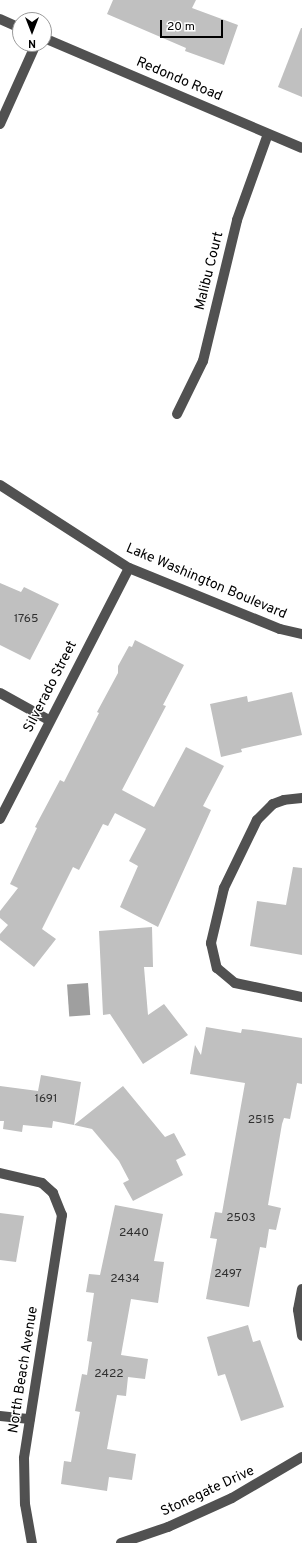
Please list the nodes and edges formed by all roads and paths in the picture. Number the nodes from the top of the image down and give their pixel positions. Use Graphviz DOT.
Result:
graph roads {
  1 [pos="0,19"];
  2 [pos="12,24"];
  3 [pos="52,41"];
  4 [pos="32,52"];
  5 [pos="0,124"];
  6 [pos="268,134"];
  7 [pos="302,148"];
  8 [pos="176,414"];
  9 [pos="0,485"];
  10 [pos="129,568"];
  11 [pos="302,634"];
  12 [pos="0,693"];
  13 [pos="49,720"];
  14 [pos="302,798"];
  15 [pos="0,819"];
  16 [pos="302,997"];
  17 [pos="0,1173"];
  18 [pos="302,1289"];
  19 [pos="302,1336"];
  20 [pos="0,1416"];
  21 [pos="30,1419"];
  22 [pos="302,1457"];
  23 [pos="32,1543"];
  24 [pos="121,1543"];
  1 -- 2 [label="street"];
  3 -- 6 [label="street, Redondo Road"];
  4 -- 5 [label="street"];
  6 -- 7 [label="street, Redondo Road"];
  6 -- 8 [label="street, Malibu Court"];
  9 -- 10 [label="street, Lake Washington Boulevard"];
  10 -- 11 [label="street, Lake Washington Boulevard"];
  10 -- 13 [label="street, Silverado Street"];
  12 -- 13 [label="street"];
  13 -- 15 [label="street, Silverado Street"];
  14 -- 16 [label="street"];
  17 -- 21 [label="street, North Beach Avenue"];
  18 -- 19 [label="street"];
  20 -- 21 [label="street"];
  21 -- 23 [label="street, North Beach Avenue"];
  22 -- 24 [label="street, Stonegate Drive"];
}
